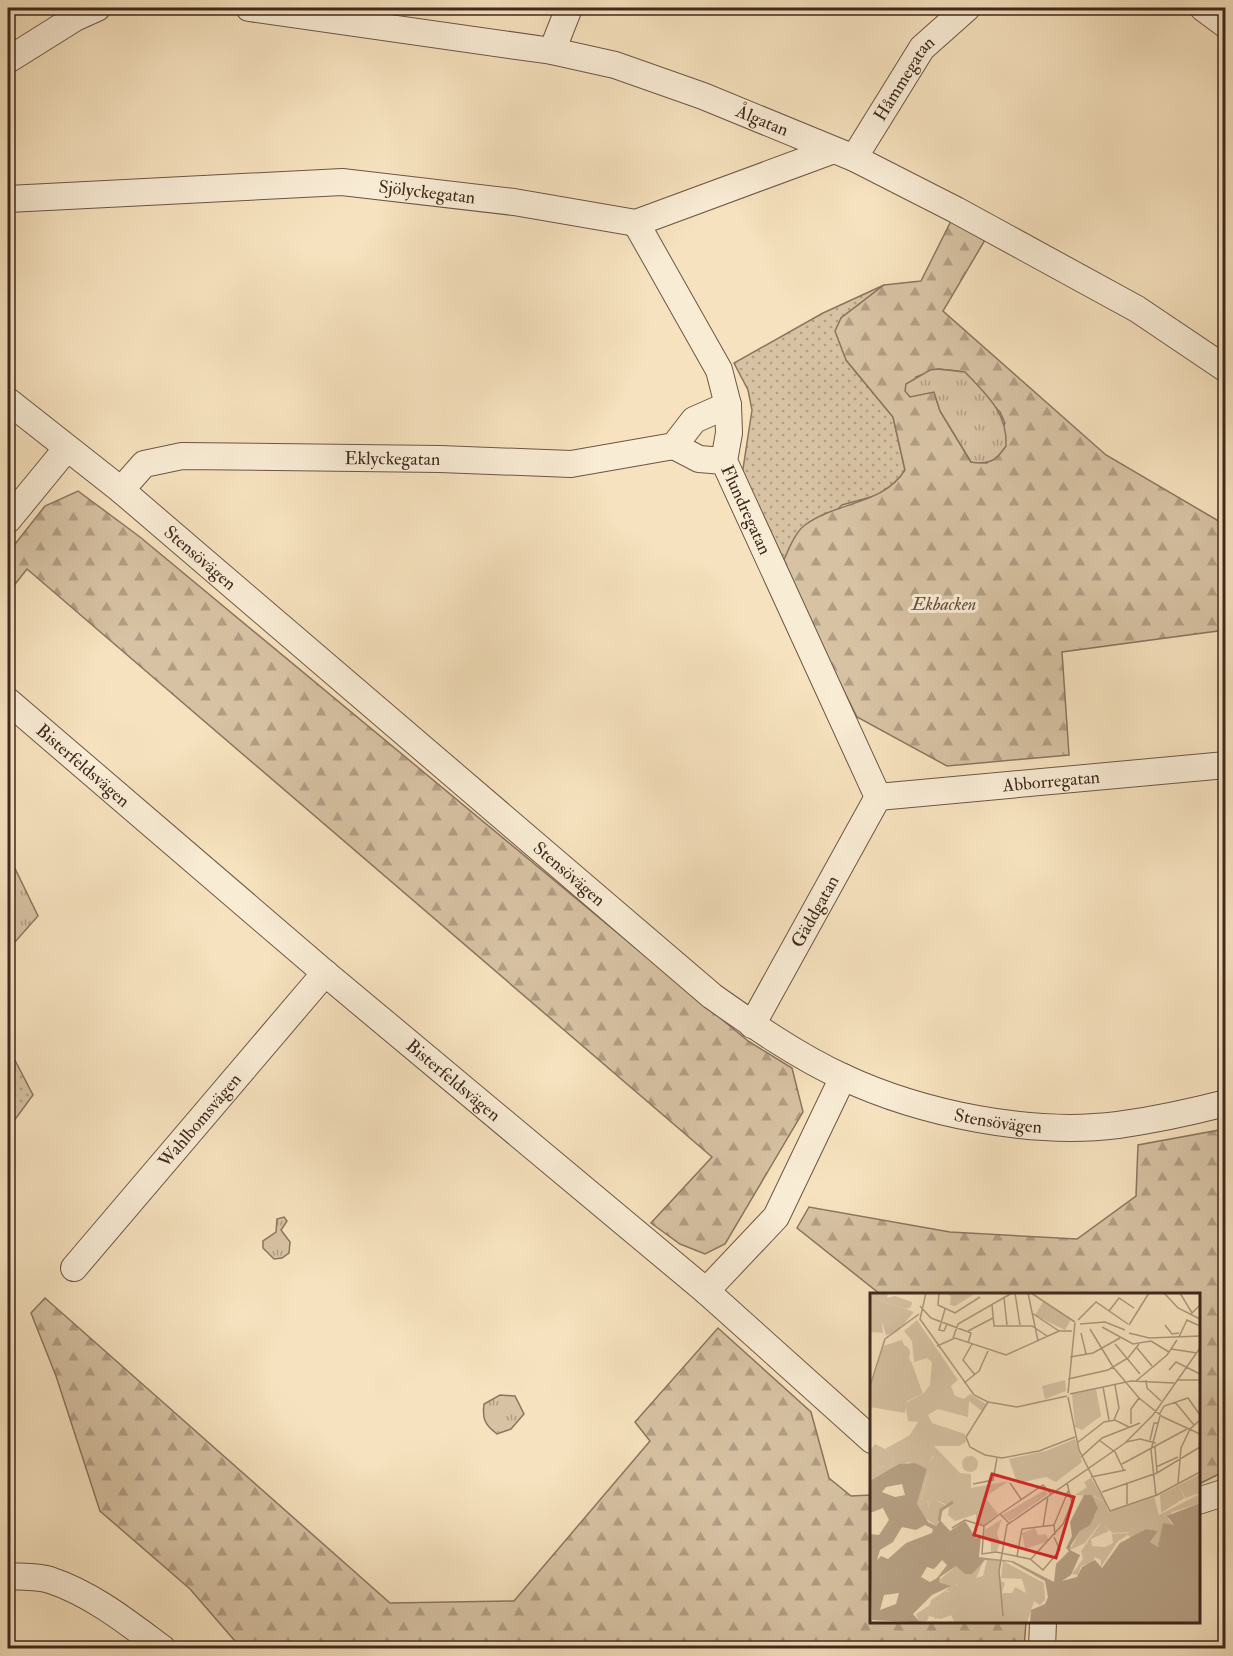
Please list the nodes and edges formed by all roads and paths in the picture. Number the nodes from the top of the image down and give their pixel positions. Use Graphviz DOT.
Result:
graph roads {
  1 [pos="97,8"];
  2 [pos="249,8"];
  3 [pos="569,8"];
  4 [pos="967,8"];
  5 [pos="1203,8"];
  6 [pos="1226,25"];
  7 [pos="552,51"];
  8 [pos="8,60"];
  9 [pos="842,154"];
  10 [pos="8,199"];
  11 [pos="636,223"];
  12 [pos="1226,369"];
  13 [pos="8,401"];
  14 [pos="728,405"];
  15 [pos="674,446"];
  16 [pos="67,448"];
  17 [pos="724,461"];
  18 [pos="121,490"];
  19 [pos="8,520"];
  20 [pos="8,701"];
  21 [pos="1226,765"];
  22 [pos="878,797"];
  23 [pos="325,973"];
  24 [pos="752,1025"];
  25 [pos="843,1077"];
  26 [pos="1226,1103"];
  27 [pos="74,1268"];
  28 [pos="706,1291"];
  29 [pos="870,1438"];
  30 [pos="1226,1492"];
  31 [pos="1200,1500"];
  32 [pos="8,1576"];
  33 [pos="1043,1623"];
  34 [pos="162,1648"];
  35 [pos="1042,1648"];
  1 -- 8 [label="street"];
  2 -- 7 [label="street, Ålgatan"];
  3 -- 7 [label="street"];
  4 -- 9 [label="street, Håmmegatan"];
  5 -- 6 [label="street"];
  7 -- 9 [label="street, Ålgatan"];
  9 -- 11 [label="street"];
  9 -- 12 [label="street, Ålgatan"];
  10 -- 11 [label="street, Sjölyckegatan"];
  11 -- 14 [label="street, Flundregatan"];
  13 -- 16 [label="street, Stensövägen"];
  14 -- 15 [label="street"];
  14 -- 17 [label="street, Flundregatan"];
  15 -- 17 [label="street"];
  15 -- 18 [label="street, Eklyckegatan"];
  16 -- 18 [label="street, Stensövägen"];
  16 -- 19 [label="street"];
  17 -- 22 [label="street, Flundregatan"];
  18 -- 24 [label="street, Stensövägen"];
  20 -- 23 [label="street, Bisterfeldsvägen"];
  21 -- 22 [label="street, Abborregatan"];
  22 -- 24 [label="street, Gäddgatan"];
  23 -- 27 [label="street, Wahlbomsvägen"];
  23 -- 28 [label="street, Bisterfeldsvägen"];
  24 -- 25 [label="street, Stensövägen"];
  25 -- 26 [label="street, Stensövägen"];
  25 -- 28 [label="street"];
  28 -- 29 [label="street, Bisterfeldsvägen"];
  30 -- 31 [label="street"];
  32 -- 34 [label="street"];
  33 -- 35 [label="street"];
}
